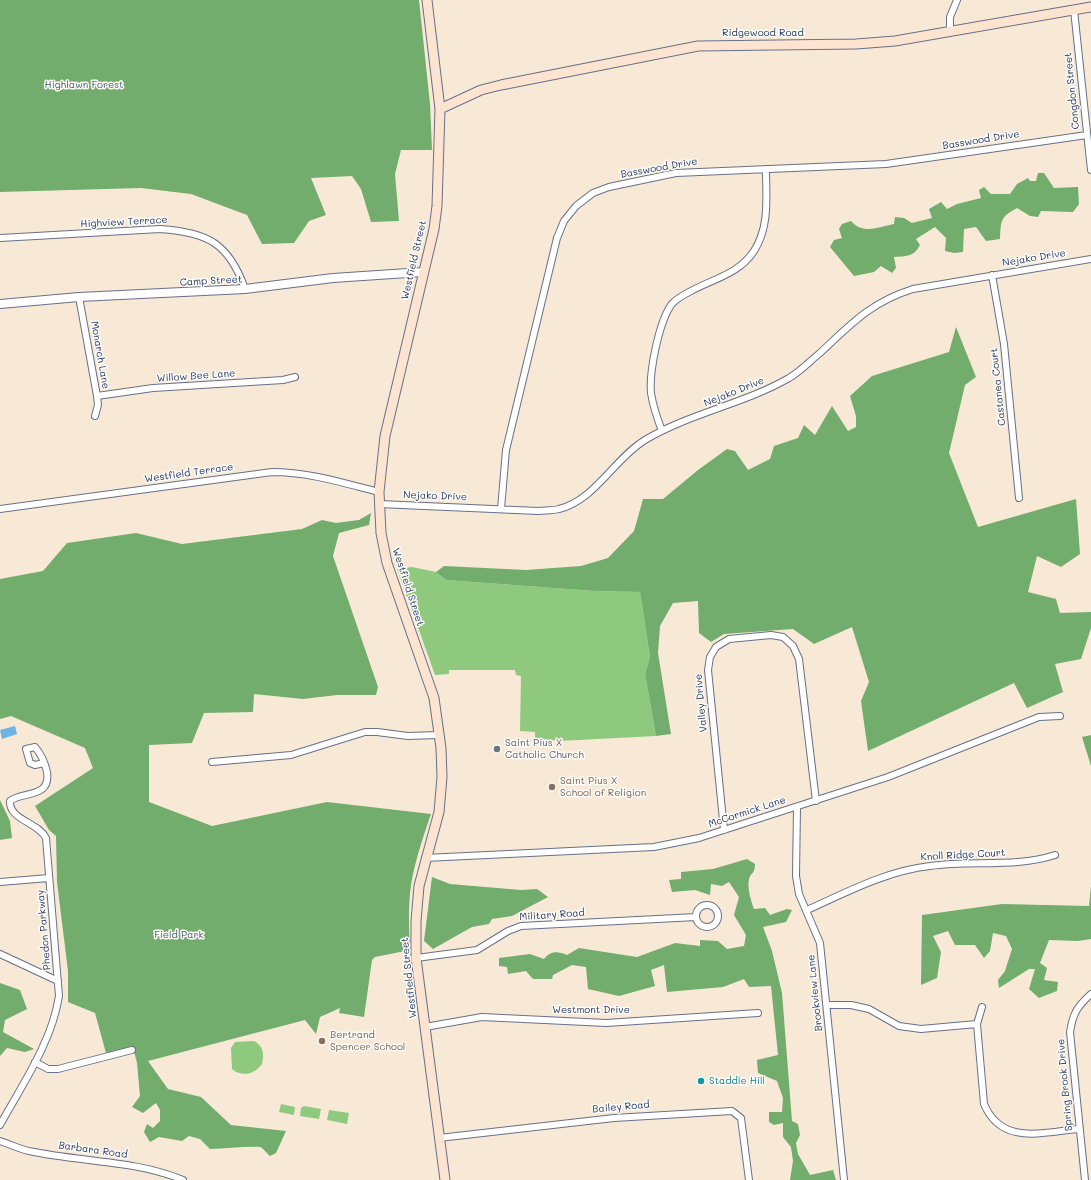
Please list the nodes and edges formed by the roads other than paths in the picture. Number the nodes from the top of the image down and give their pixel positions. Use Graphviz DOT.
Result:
graph roads {
  1 [pos="427,0"];
  2 [pos="957,0"];
  3 [pos="1091,7"];
  4 [pos="1074,10"];
  5 [pos="950,31"];
  6 [pos="440,109"];
  7 [pos="1087,135"];
  8 [pos="766,169"];
  9 [pos="1091,170"];
  10 [pos="0,238"];
  11 [pos="1091,259"];
  12 [pos="423,272"];
  13 [pos="992,275"];
  14 [pos="245,289"];
  15 [pos="79,297"];
  16 [pos="0,304"];
  17 [pos="295,376"];
  18 [pos="97,396"];
  19 [pos="96,416"];
  20 [pos="662,431"];
  21 [pos="378,492"];
  22 [pos="1019,498"];
  23 [pos="379,504"];
  24 [pos="0,508"];
  25 [pos="501,508"];
  26 [pos="1060,716"];
  27 [pos="438,735"];
  28 [pos="212,762"];
  29 [pos="44,763"];
  30 [pos="816,801"];
  31 [pos="797,807"];
  32 [pos="724,830"];
  33 [pos="1055,855"];
  34 [pos="425,858"];
  35 [pos="49,878"];
  36 [pos="0,882"];
  37 [pos="807,910"];
  38 [pos="696,917"];
  39 [pos="0,954"];
  40 [pos="416,958"];
  41 [pos="58,981"];
  42 [pos="1091,994"];
  43 [pos="827,1005"];
  44 [pos="982,1007"];
  45 [pos="758,1013"];
  46 [pos="976,1024"];
  47 [pos="426,1027"];
  48 [pos="132,1050"];
  49 [pos="34,1062"];
  50 [pos="0,1125"];
  51 [pos="1079,1129"];
  52 [pos="439,1138"];
  53 [pos="0,1141"];
  54 [pos="183,1180"];
  55 [pos="445,1180"];
  56 [pos="748,1180"];
  57 [pos="844,1180"];
  58 [pos="1085,1180"];
  1 -- 6 [label="main road, Westfield Street"];
  2 -- 5 [label="street"];
  3 -- 4 [label="main road, Ridgewood Road"];
  4 -- 5 [label="main road, Ridgewood Road"];
  4 -- 7 [label="street, Congdon Street"];
  5 -- 6 [label="main road, Ridgewood Road"];
  6 -- 12 [label="main road, Westfield Street"];
  7 -- 8 [label="street, Basswood Drive"];
  7 -- 9 [label="street, Congdon Street"];
  8 -- 20 [label="street"];
  8 -- 25 [label="street, Basswood Drive"];
  10 -- 14 [label="street, Highview Terrace"];
  11 -- 13 [label="street, Nejako Drive"];
  12 -- 14 [label="street, Camp Street"];
  12 -- 21 [label="main road, Westfield Street"];
  13 -- 20 [label="street, Nejako Drive"];
  13 -- 22 [label="street, Castanea Court"];
  14 -- 15 [label="street, Camp Street"];
  15 -- 16 [label="street, Camp Street"];
  15 -- 18 [label="street, Monarch Lane"];
  17 -- 18 [label="street, Willow Bee Lane"];
  18 -- 19 [label="street, Monarch Lane"];
  20 -- 25 [label="street, Nejako Drive"];
  21 -- 23 [label="main road, Westfield Street"];
  21 -- 24 [label="street, Westfield Terrace"];
  23 -- 25 [label="street, Nejako Drive"];
  23 -- 27 [label="main road, Westfield Street"];
  26 -- 30 [label="street, McCormick Lane"];
  27 -- 28 [label="street"];
  27 -- 34 [label="main road, Westfield Street"];
  29 -- 35 [label="street, Phedon Parkway"];
  30 -- 31 [label="street, McCormick Lane"];
  30 -- 32 [label="street, Valley Drive"];
  31 -- 32 [label="street, McCormick Lane"];
  31 -- 37 [label="street, Brookview Lane"];
  32 -- 34 [label="street, McCormick Lane"];
  33 -- 37 [label="street, Knoll Ridge Court"];
  34 -- 40 [label="main road, Westfield Street"];
  35 -- 36 [label="street"];
  35 -- 41 [label="street, Phedon Parkway"];
  37 -- 43 [label="street, Brookview Lane"];
  38 -- 40 [label="street, Military Road"];
  39 -- 41 [label="street"];
  40 -- 47 [label="main road, Westfield Street"];
  41 -- 49 [label="street, Phedon Parkway"];
  42 -- 51 [label="street, Spring Brook Drive"];
  43 -- 46 [label="street"];
  43 -- 57 [label="street, Brookview Lane"];
  44 -- 46 [label="street"];
  45 -- 47 [label="street, Westmont Drive"];
  46 -- 51 [label="street"];
  47 -- 52 [label="main road, Westfield Street"];
  48 -- 49 [label="street"];
  49 -- 50 [label="street, Phedon Parkway"];
  51 -- 58 [label="street, Spring Brook Drive"];
  52 -- 55 [label="main road, Westfield Street"];
  52 -- 56 [label="street, Bailey Road"];
  53 -- 54 [label="street, Barbara Road"];
}
